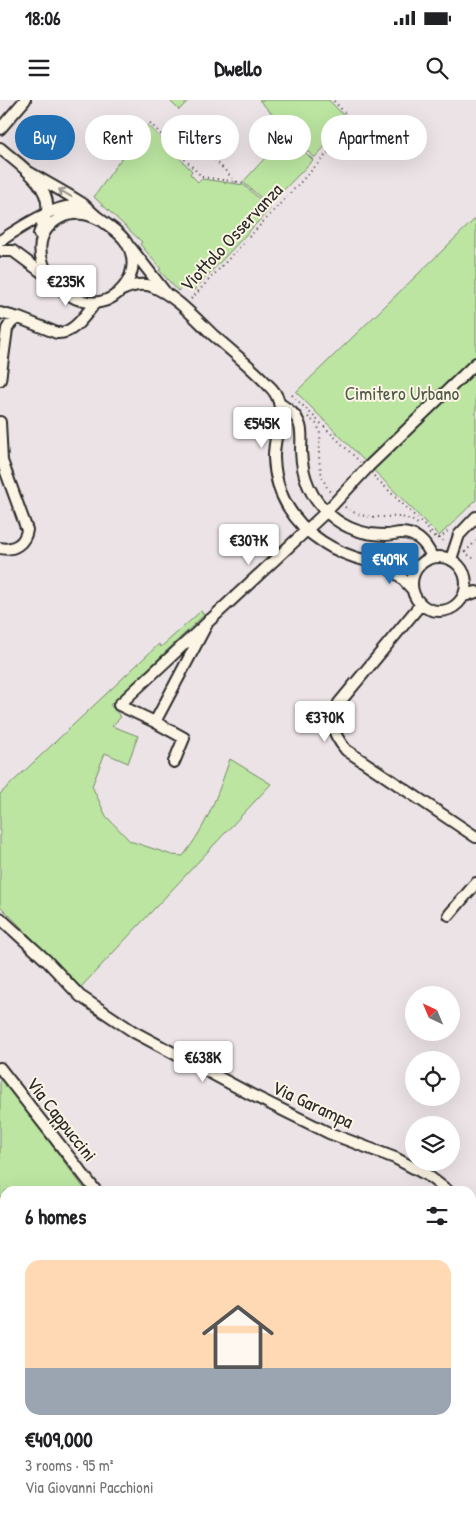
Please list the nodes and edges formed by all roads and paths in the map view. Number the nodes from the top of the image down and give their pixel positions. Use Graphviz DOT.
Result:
graph roads {
  1 [pos="25,100"];
  2 [pos="333,100"];
  3 [pos="151,124"];
  4 [pos="0,129"];
  5 [pos="0,148"];
  6 [pos="215,160"];
  7 [pos="27,171"];
  8 [pos="236,182"];
  9 [pos="245,183"];
  10 [pos="47,214"];
  11 [pos="88,214"];
  12 [pos="100,220"];
  13 [pos="1,239"];
  14 [pos="125,241"];
  15 [pos="0,251"];
  16 [pos="40,254"];
  17 [pos="51,279"];
  18 [pos="122,290"];
  19 [pos="167,294"];
  20 [pos="94,303"];
  21 [pos="186,305"];
  22 [pos="0,313"];
  23 [pos="19,318"];
  24 [pos="476,363"];
  25 [pos="0,380"];
  26 [pos="292,396"];
  27 [pos="279,403"];
  28 [pos="0,422"];
  29 [pos="1,460"];
  30 [pos="367,467"];
  31 [pos="326,512"];
  32 [pos="476,517"];
  33 [pos="306,530"];
  34 [pos="459,536"];
  35 [pos="476,541"];
  36 [pos="0,548"];
  37 [pos="432,557"];
  38 [pos="452,559"];
  39 [pos="476,560"];
  40 [pos="384,565"];
  41 [pos="418,566"];
  42 [pos="464,573"];
  43 [pos="476,578"];
  44 [pos="412,589"];
  45 [pos="476,592"];
  46 [pos="464,596"];
  47 [pos="421,604"];
  48 [pos="209,620"];
  49 [pos="154,722"];
  50 [pos="174,762"];
  51 [pos="476,837"];
  52 [pos="476,883"];
  53 [pos="449,915"];
  54 [pos="0,918"];
  55 [pos="0,1068"];
  56 [pos="92,1186"];
  57 [pos="441,1186"];
  1 -- 4 [label="street"];
  2 -- 21 [label="path, Viottolo Osservanza"];
  3 -- 8 [label="path"];
  5 -- 7 [label="street"];
  6 -- 8 [label="path"];
  7 -- 10 [label="street"];
  12 -- 7 [label="street, one-way"];
  8 -- 9 [label="path"];
  10 -- 11 [label="street"];
  10 -- 13 [label="street"];
  10 -- 16 [label="street"];
  11 -- 12 [label="street"];
  11 -- 16 [label="street"];
  12 -- 14 [label="street"];
  14 -- 18 [label="street"];
  14 -- 19 [label="street"];
  15 -- 17 [label="street"];
  16 -- 17 [label="street"];
  17 -- 20 [label="street"];
  18 -- 19 [label="street"];
  18 -- 20 [label="street"];
  19 -- 27 [label="street"];
  20 -- 23 [label="street"];
  22 -- 23 [label="street"];
  23 -- 25 [label="street"];
  24 -- 30 [label="street"];
  26 -- 30 [label="path"];
  27 -- 31 [label="street"];
  27 -- 33 [label="street"];
  28 -- 29 [label="street"];
  29 -- 36 [label="street"];
  30 -- 31 [label="street"];
  30 -- 34 [label="path"];
  31 -- 33 [label="street"];
  31 -- 37 [label="street"];
  32 -- 34 [label="street"];
  33 -- 40 [label="street"];
  33 -- 48 [label="street"];
  34 -- 38 [label="street"];
  35 -- 39 [label="path"];
  37 -- 38 [label="street"];
  37 -- 41 [label="street"];
  38 -- 42 [label="street"];
  40 -- 41 [label="street"];
  40 -- 44 [label="street"];
  41 -- 44 [label="street"];
  42 -- 43 [label="street"];
  42 -- 46 [label="street"];
  44 -- 47 [label="street"];
  45 -- 46 [label="street"];
  46 -- 47 [label="street"];
  47 -- 51 [label="street"];
  48 -- 49 [label="street"];
  48 -- 49 [label="street"];
  49 -- 50 [label="street"];
  52 -- 53 [label="street"];
  54 -- 57 [label="street, Via Garampa"];
  55 -- 56 [label="street, Via Cappuccini"];
}
